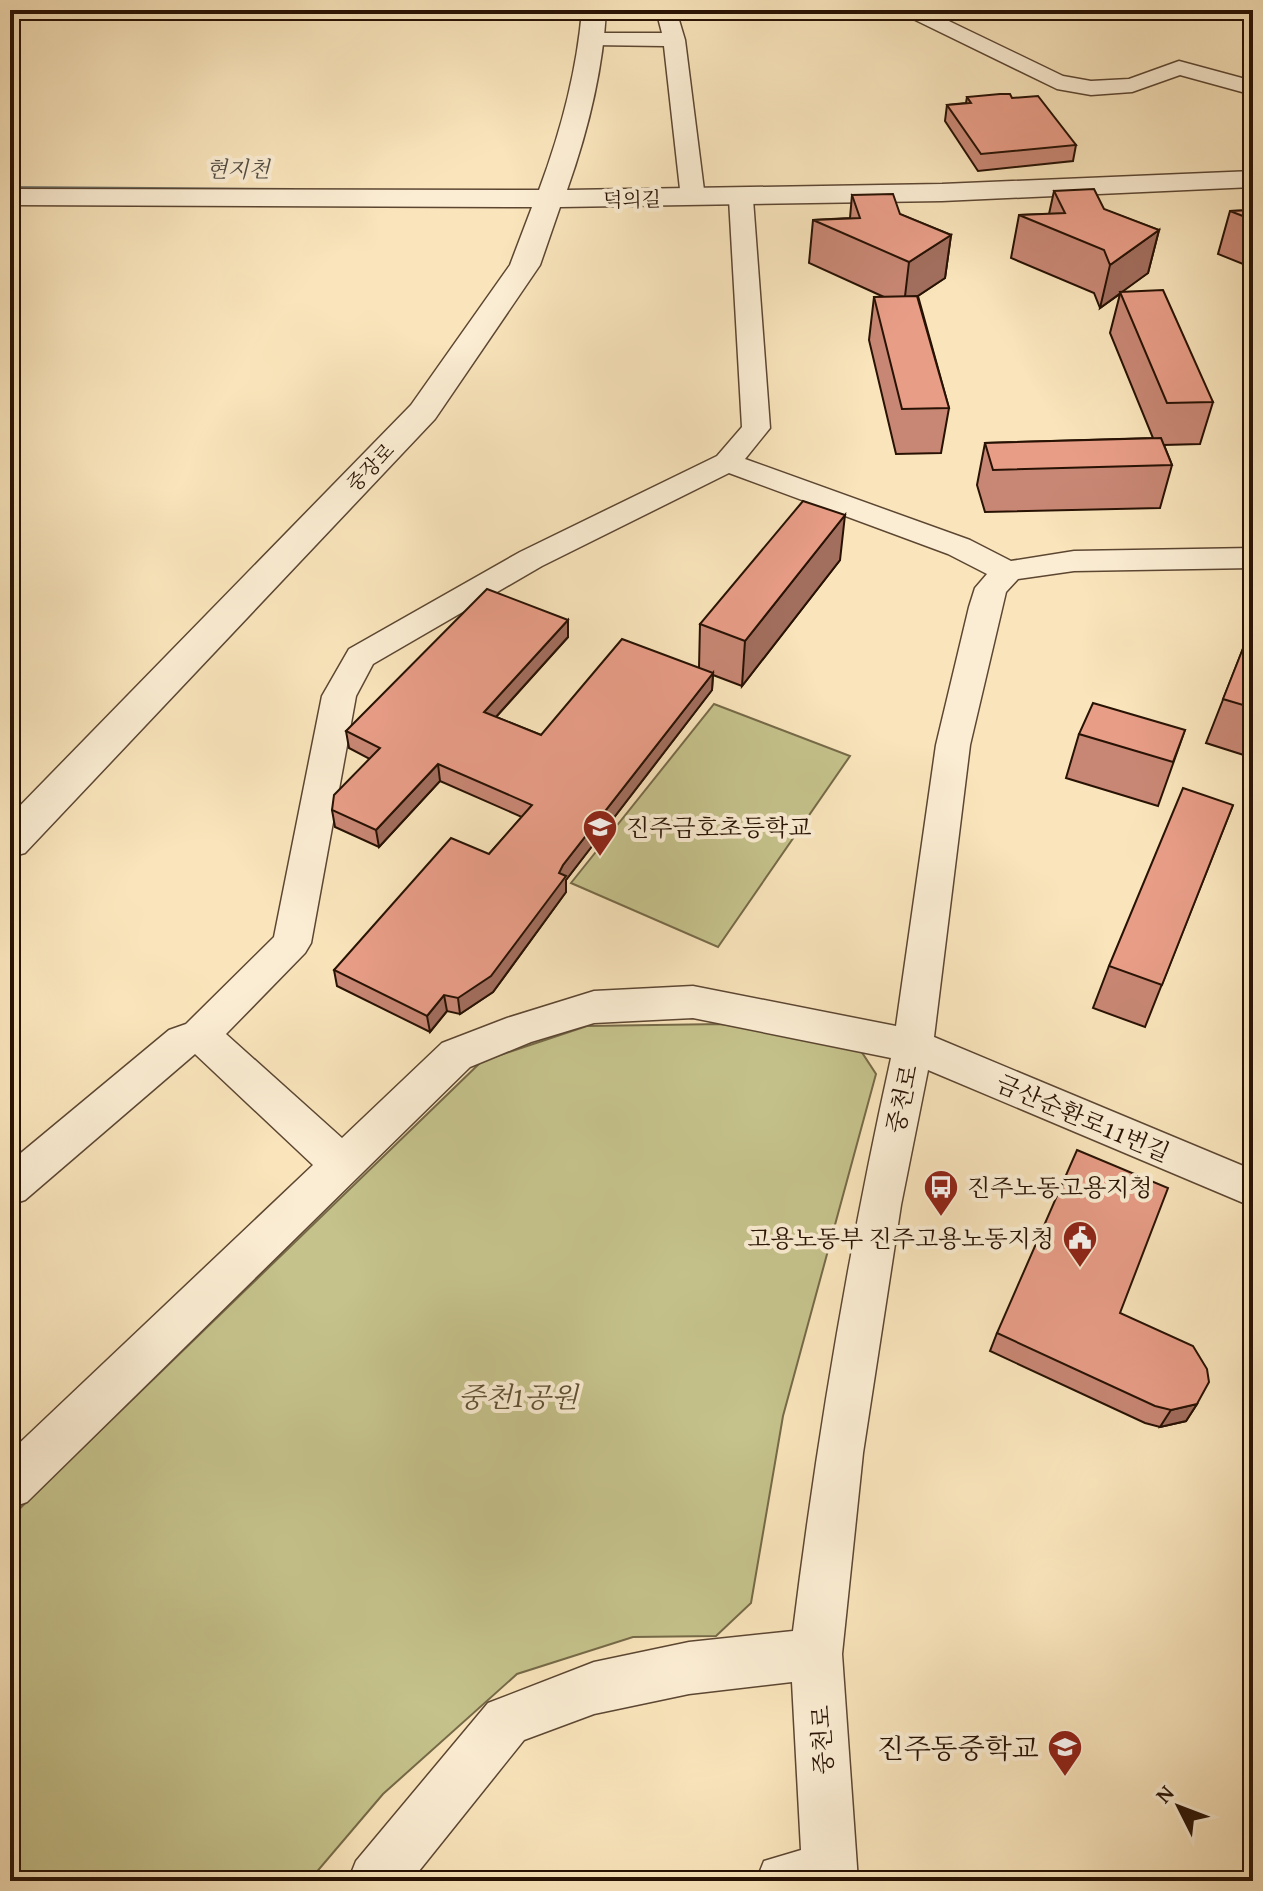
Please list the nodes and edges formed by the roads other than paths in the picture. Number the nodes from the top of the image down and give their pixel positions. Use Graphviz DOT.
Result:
graph roads {
  1 [pos="666,10"];
  2 [pos="910,10"];
  3 [pos="593,24"];
  4 [pos="674,40"];
  5 [pos="1253,88"];
  6 [pos="1253,179"];
  7 [pos="10,197"];
  8 [pos="693,198"];
  9 [pos="741,199"];
  10 [pos="546,200"];
  11 [pos="727,462"];
  12 [pos="1253,558"];
  13 [pos="1007,572"];
  14 [pos="10,842"];
  15 [pos="200,1035"];
  16 [pos="913,1046"];
  17 [pos="342,1165"];
  18 [pos="10,1187"];
  19 [pos="1253,1189"];
  20 [pos="10,1485"];
  21 [pos="816,1654"];
  22 [pos="814,1878"];
  23 [pos="376,1881"];
  1 -- 4 [label="street"];
  2 -- 5 [label="street"];
  3 -- 4 [label="street"];
  3 -- 10 [label="street, 중장로"];
  4 -- 8 [label="street"];
  6 -- 9 [label="street, 덕의길"];
  7 -- 10 [label="street, 덕의길"];
  8 -- 9 [label="street, 덕의길"];
  8 -- 10 [label="street, 덕의길"];
  9 -- 11 [label="street"];
  10 -- 14 [label="street, 중장로"];
  11 -- 13 [label="street"];
  11 -- 15 [label="street"];
  12 -- 13 [label="street"];
  13 -- 16 [label="street, 중천로"];
  15 -- 17 [label="street"];
  15 -- 18 [label="street"];
  16 -- 17 [label="street, 금산순환로11번길"];
  16 -- 19 [label="street, 금산순환로11번길"];
  16 -- 21 [label="street, 중천로"];
  17 -- 20 [label="street, 금산순환로11번길"];
  21 -- 22 [label="street, 중천로"];
  21 -- 23 [label="street"];
}
